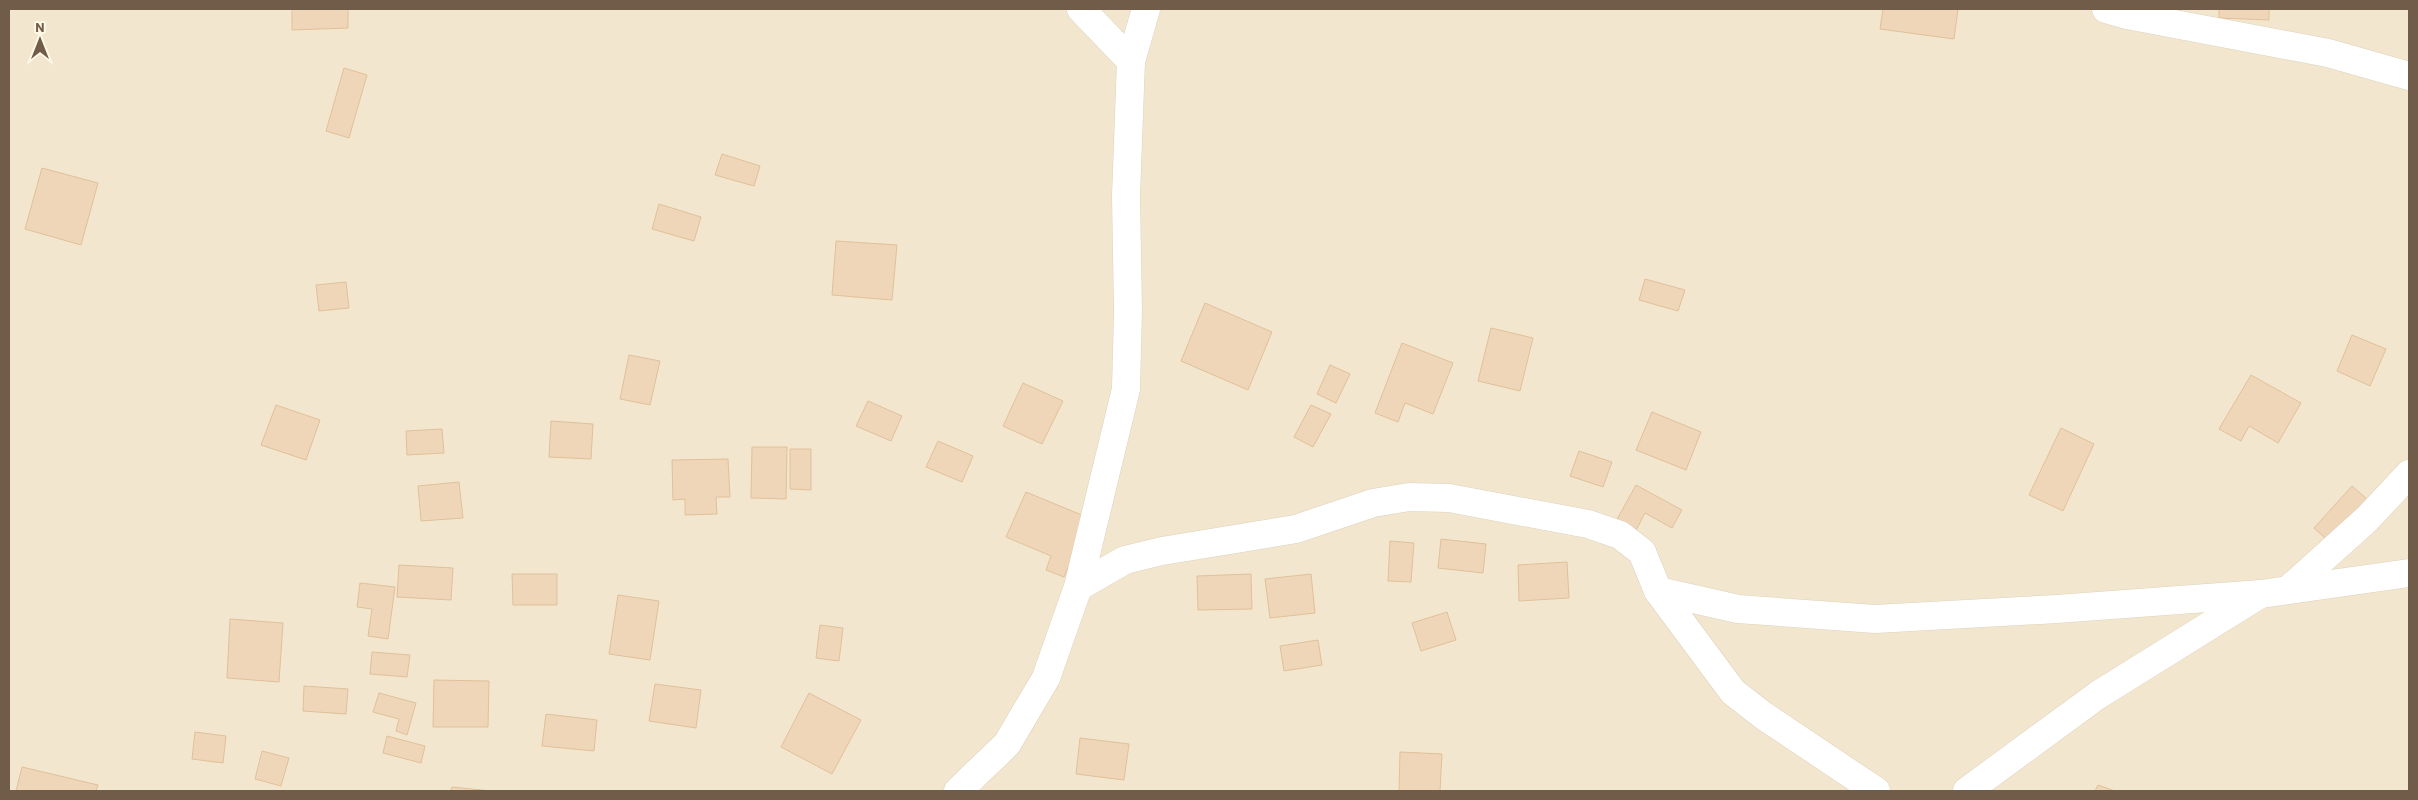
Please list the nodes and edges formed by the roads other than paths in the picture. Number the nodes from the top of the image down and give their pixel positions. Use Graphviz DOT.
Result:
graph roads {
  1 [pos="1146,9"];
  2 [pos="2106,9"];
  3 [pos="1092,11"];
  4 [pos="1131,61"];
  5 [pos="2409,76"];
  6 [pos="2409,474"];
  7 [pos="2409,573"];
  8 [pos="1078,587"];
  9 [pos="2289,589"];
  10 [pos="1658,592"];
  11 [pos="2261,594"];
  12 [pos="958,791"];
  13 [pos="1876,791"];
  14 [pos="1967,791"];
  1 -- 4 [label="street"];
  2 -- 5 [label="street"];
  3 -- 4 [label="street"];
  4 -- 8 [label="street"];
  6 -- 9 [label="street"];
  7 -- 9 [label="street"];
  8 -- 10 [label="street"];
  8 -- 12 [label="street"];
  9 -- 11 [label="street"];
  10 -- 11 [label="street"];
  10 -- 13 [label="street"];
  11 -- 14 [label="street"];
}
